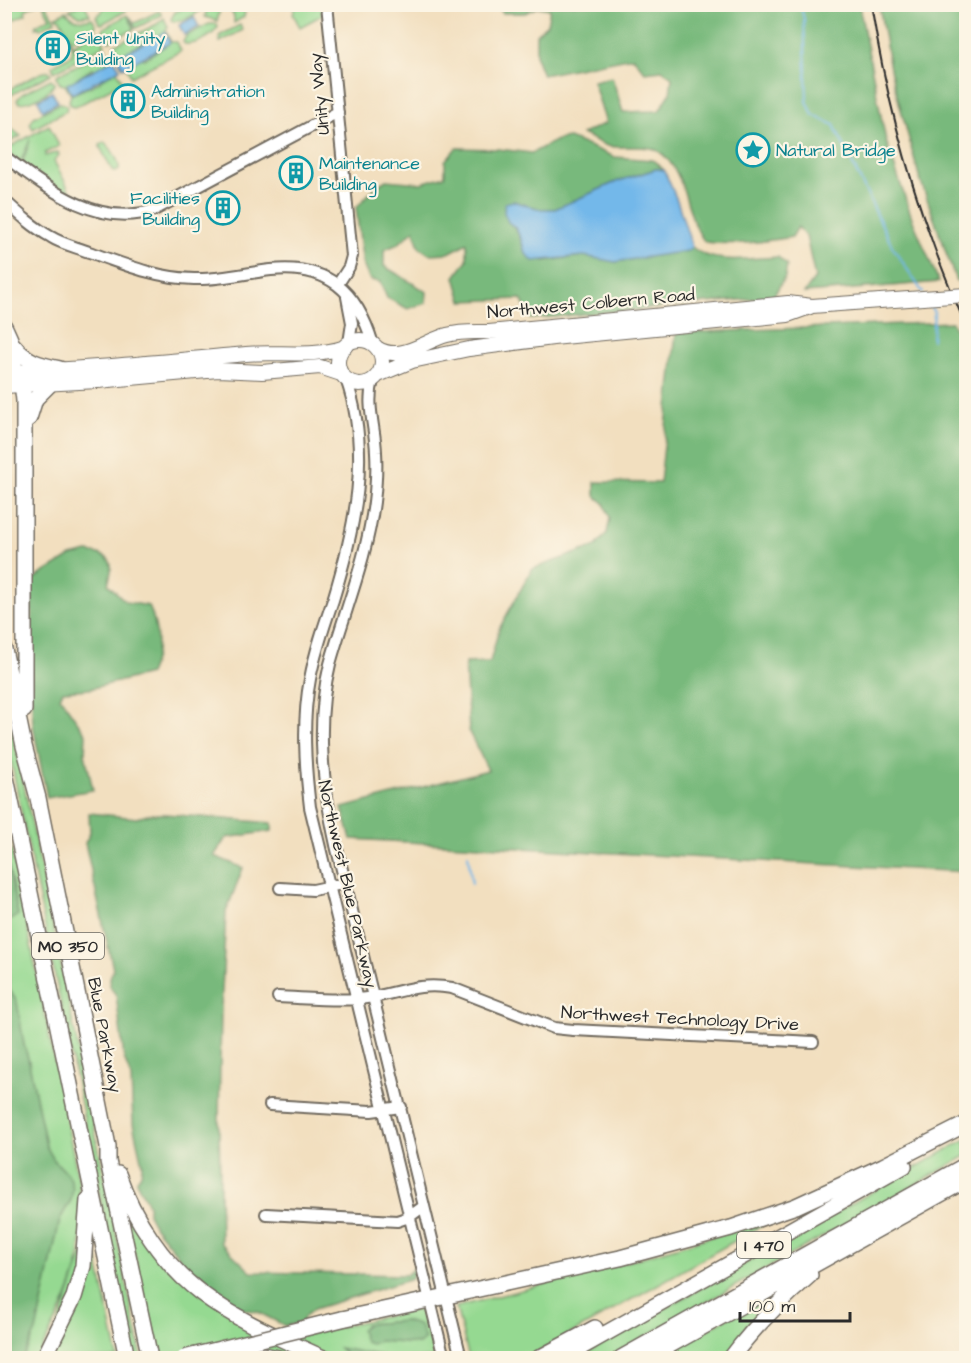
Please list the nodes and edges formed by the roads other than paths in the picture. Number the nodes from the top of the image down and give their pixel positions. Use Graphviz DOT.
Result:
graph roads {
  1 [pos="327,4"];
  2 [pos="338,112"];
  3 [pos="4,156"];
  4 [pos="4,200"];
  5 [pos="341,287"];
  6 [pos="966,295"];
  7 [pos="812,306"];
  8 [pos="4,326"];
  9 [pos="347,345"];
  10 [pos="14,346"];
  11 [pos="375,346"];
  12 [pos="60,369"];
  13 [pos="7,374"];
  14 [pos="344,376"];
  15 [pos="376,378"];
  16 [pos="51,383"];
  17 [pos="4,386"];
  18 [pos="23,386"];
  19 [pos="25,429"];
  20 [pos="4,650"];
  21 [pos="24,746"];
  22 [pos="4,768"];
  23 [pos="346,883"];
  24 [pos="280,888"];
  25 [pos="330,888"];
  26 [pos="374,996"];
  27 [pos="278,997"];
  28 [pos="357,999"];
  29 [pos="813,1042"];
  30 [pos="270,1106"];
  31 [pos="401,1107"];
  32 [pos="383,1109"];
  33 [pos="966,1124"];
  34 [pos="966,1131"];
  35 [pos="108,1146"];
  36 [pos="966,1165"];
  37 [pos="883,1166"];
  38 [pos="89,1176"];
  39 [pos="966,1180"];
  40 [pos="424,1206"];
  41 [pos="266,1214"];
  42 [pos="409,1217"];
  43 [pos="846,1248"];
  44 [pos="446,1296"];
  45 [pos="429,1300"];
  46 [pos="461,1358"];
  47 [pos="44,1359"];
  48 [pos="127,1359"];
  49 [pos="150,1359"];
  50 [pos="184,1359"];
  51 [pos="238,1359"];
  52 [pos="278,1359"];
  53 [pos="323,1359"];
  54 [pos="444,1359"];
  55 [pos="539,1359"];
  56 [pos="561,1359"];
  57 [pos="621,1359"];
  58 [pos="647,1359"];
  59 [pos="730,1359"];
  1 -- 2 [label="street, Unity Way"];
  2 -- 3 [label="street"];
  2 -- 5 [label="street, Unity Way"];
  4 -- 5 [label="street"];
  5 -- 9 [label="street"];
  5 -- 11 [label="street"];
  6 -- 7 [label="main road, Northwest Colbern Road, bridge"];
  7 -- 11 [label="main road, Northwest Colbern Road"];
  7 -- 15 [label="main road, Northwest Colbern Road"];
  8 -- 10 [label="highway"];
  9 -- 11 [label="main road"];
  9 -- 12 [label="main road"];
  9 -- 14 [label="main road"];
  10 -- 12 [label="highway"];
  10 -- 13 [label="highway"];
  11 -- 15 [label="main road"];
  12 -- 13 [label="main road"];
  13 -- 18 [label="highway"];
  14 -- 15 [label="main road"];
  14 -- 16 [label="main road"];
  14 -- 25 [label="street, Northwest Blue Parkway"];
  15 -- 23 [label="street, Northwest Blue Parkway"];
  16 -- 18 [label="main road"];
  16 -- 19 [label="highway"];
  17 -- 18 [label="main road"];
  18 -- 19 [label="highway"];
  19 -- 21 [label="highway"];
  20 -- 21 [label="highway, Blue Parkway / MO 350"];
  21 -- 35 [label="highway, Blue Parkway / MO 350"];
  22 -- 38 [label="highway, MO 350"];
  23 -- 25 [label="street"];
  23 -- 26 [label="street, Northwest Blue Parkway"];
  24 -- 25 [label="street"];
  25 -- 28 [label="street, Northwest Blue Parkway"];
  26 -- 28 [label="street, Northwest Technology Drive"];
  26 -- 29 [label="street, Northwest Technology Drive"];
  26 -- 31 [label="street, Northwest Blue Parkway"];
  27 -- 28 [label="street, Northwest Technology Drive"];
  28 -- 32 [label="street, Northwest Blue Parkway"];
  30 -- 32 [label="street"];
  31 -- 32 [label="street"];
  31 -- 40 [label="street, Northwest Blue Parkway"];
  32 -- 42 [label="street, Northwest Blue Parkway"];
  33 -- 37 [label="highway"];
  34 -- 56 [label="highway, I 470"];
  35 -- 49 [label="highway, Blue Parkway / MO 350"];
  35 -- 53 [label="highway"];
  36 -- 57 [label="highway, I 470"];
  37 -- 44 [label="highway"];
  37 -- 55 [label="highway"];
  38 -- 47 [label="highway"];
  38 -- 48 [label="highway, MO 350"];
  39 -- 43 [label="highway"];
  40 -- 42 [label="street"];
  40 -- 44 [label="street, Northwest Blue Parkway"];
  41 -- 42 [label="street"];
  42 -- 45 [label="street, Northwest Blue Parkway"];
  43 -- 58 [label="highway"];
  43 -- 59 [label="highway"];
  44 -- 45 [label="highway"];
  44 -- 46 [label="street, Northwest Blue Parkway"];
  45 -- 50 [label="highway, bridge"];
  45 -- 54 [label="street, Northwest Blue Parkway"];
  51 -- 52 [label="highway"];
}
